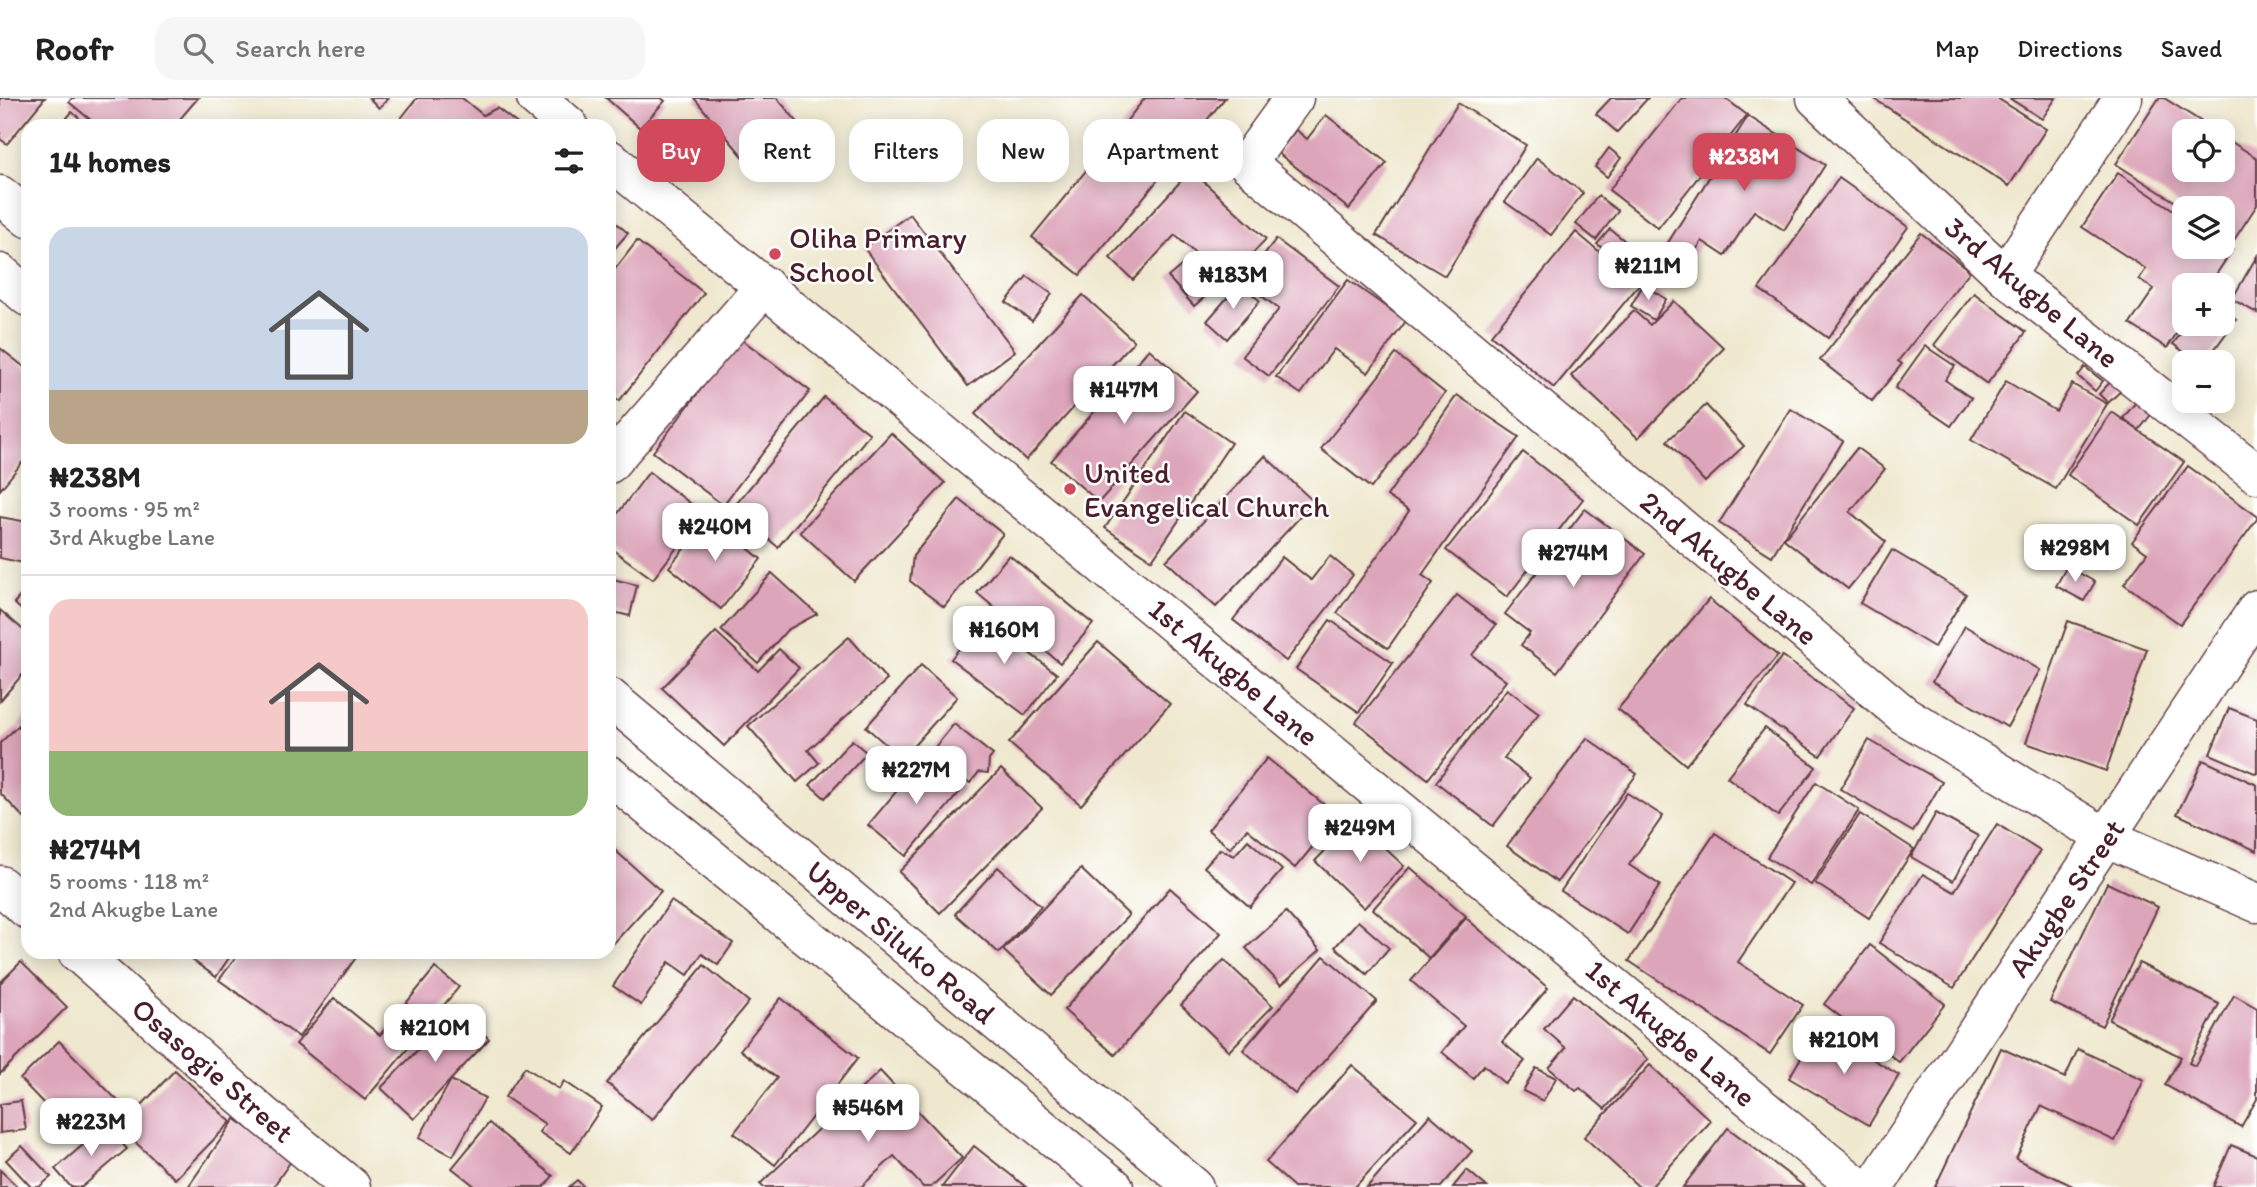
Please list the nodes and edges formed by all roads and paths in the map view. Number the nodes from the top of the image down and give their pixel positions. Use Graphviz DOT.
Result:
graph roads {
  1 [pos="1294,98"];
  2 [pos="1816,98"];
  3 [pos="2123,98"];
  4 [pos="616,165"];
  5 [pos="0,195"];
  6 [pos="21,212"];
  7 [pos="0,273"];
  8 [pos="2005,276"];
  9 [pos="765,286"];
  10 [pos="21,291"];
  11 [pos="616,456"];
  12 [pos="2257,474"];
  13 [pos="2257,609"];
  14 [pos="616,704"];
  15 [pos="616,781"];
  16 [pos="2107,838"];
  17 [pos="0,885"];
  18 [pos="2257,903"];
  19 [pos="21,904"];
  20 [pos="85,959"];
  21 [pos="351,1187"];
  22 [pos="1114,1187"];
  23 [pos="1194,1187"];
  24 [pos="1858,1187"];
  25 [pos="1874,1187"];
  1 -- 16 [label="street, 2nd Akugbe Lane"];
  2 -- 8 [label="street, 3rd Akugbe Lane"];
  3 -- 8 [label="street"];
  4 -- 9 [label="street, 1st Akugbe Lane"];
  5 -- 6 [label="street"];
  7 -- 10 [label="street"];
  8 -- 12 [label="street, 3rd Akugbe Lane"];
  9 -- 11 [label="street"];
  9 -- 24 [label="street, 1st Akugbe Lane"];
  13 -- 16 [label="street, Akugbe Street"];
  14 -- 23 [label="street, Upper Siluko Road"];
  15 -- 22 [label="street, Upper Siluko Road"];
  16 -- 18 [label="street, 2nd Akugbe Lane"];
  16 -- 25 [label="street, Akugbe Street"];
  17 -- 19 [label="street"];
  20 -- 21 [label="street, Osasogie Street"];
}
